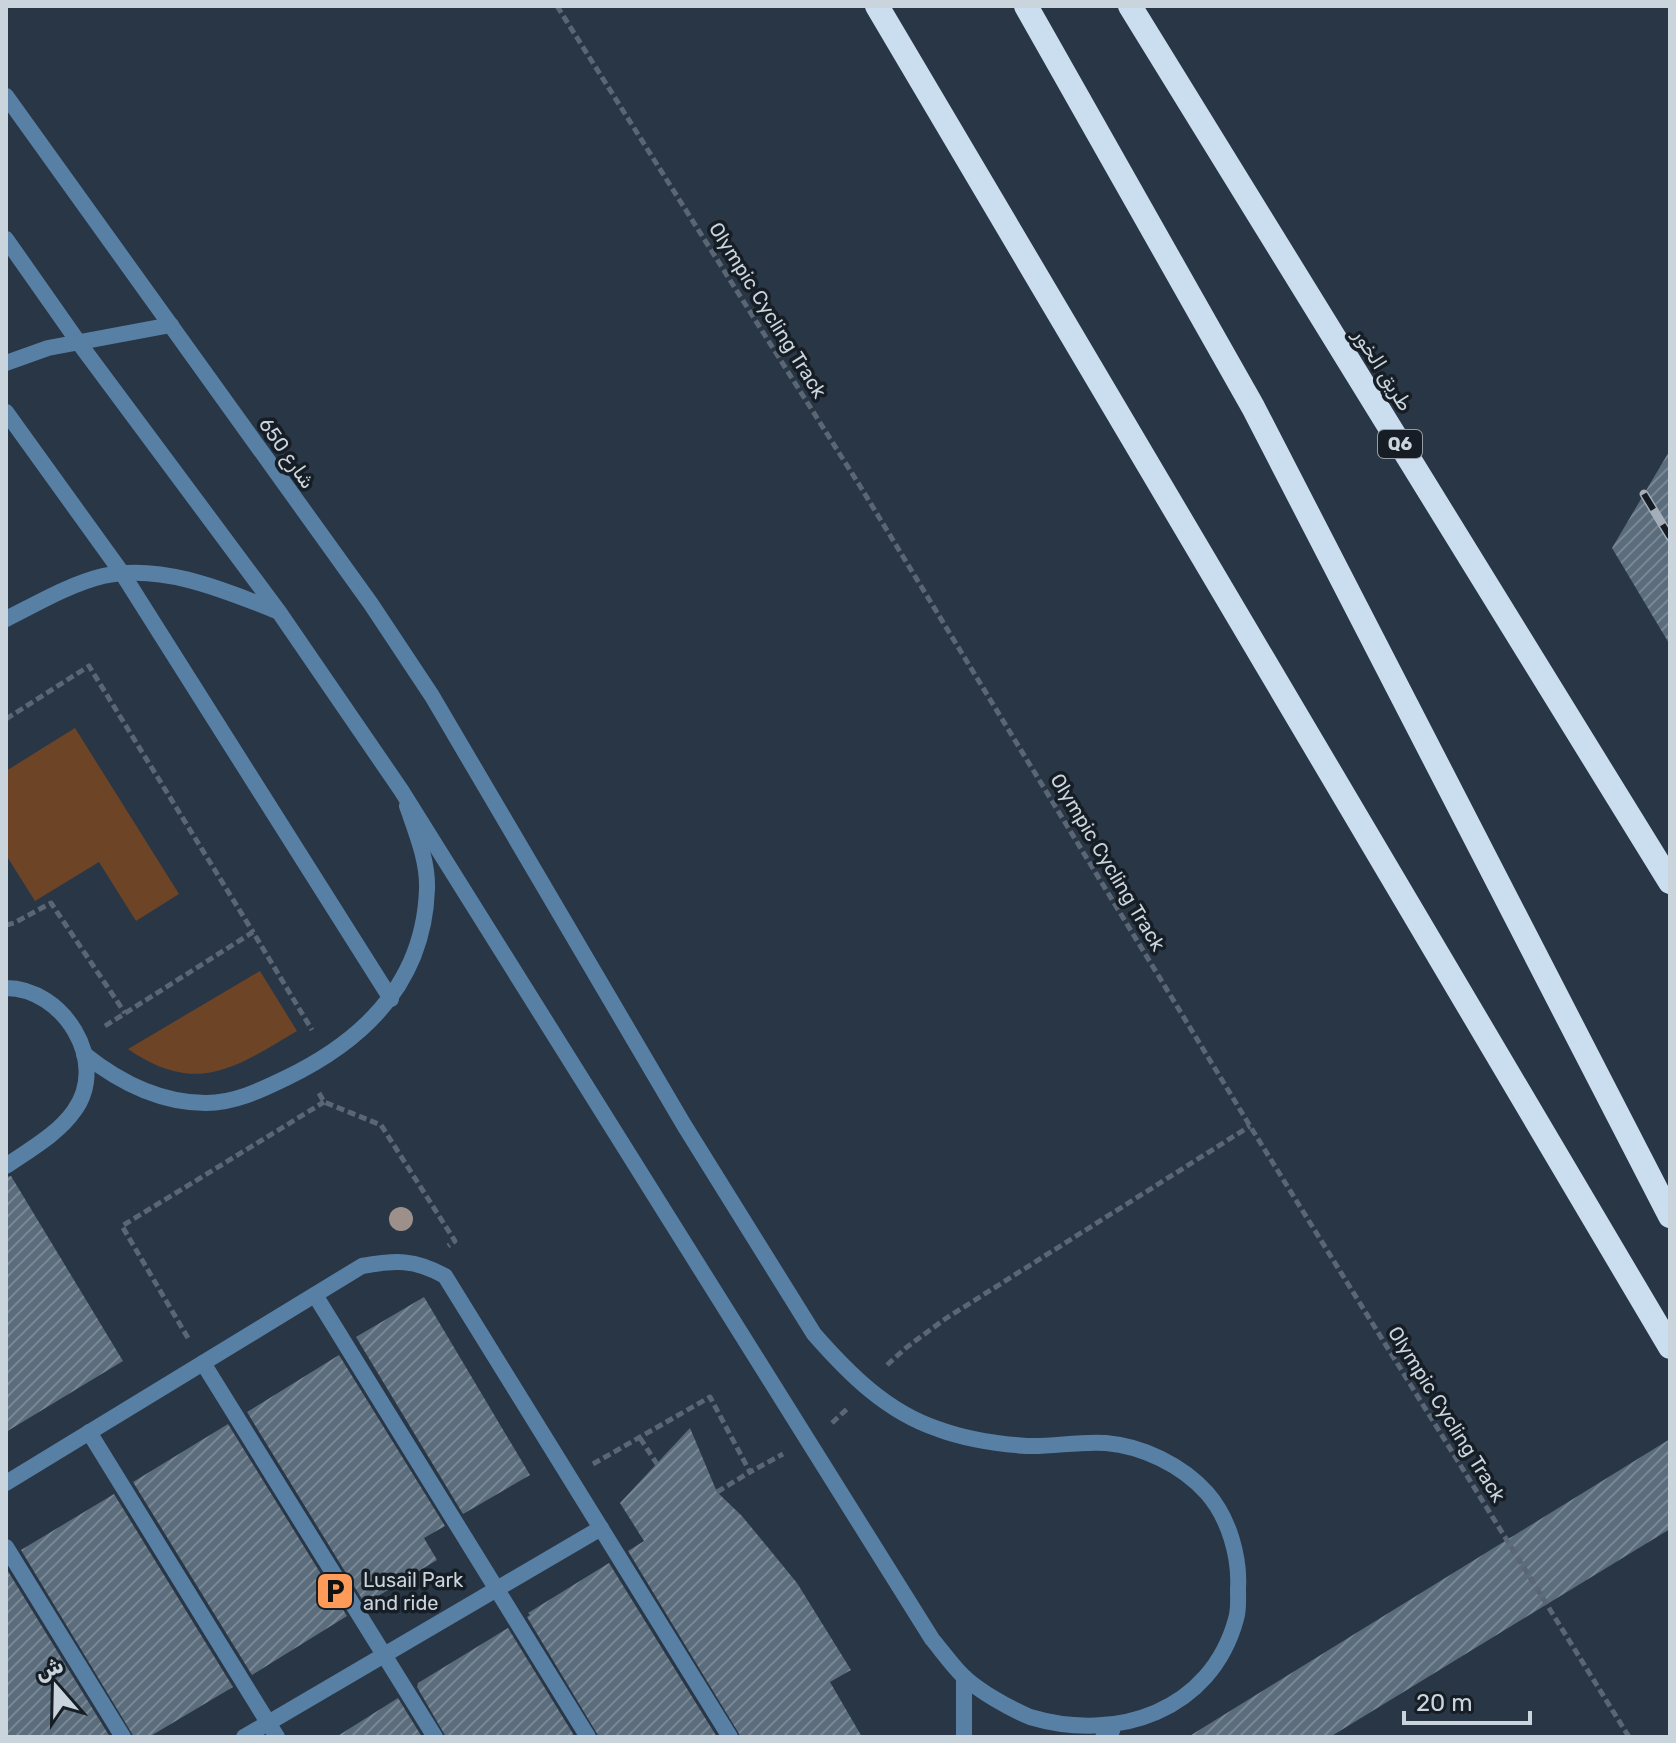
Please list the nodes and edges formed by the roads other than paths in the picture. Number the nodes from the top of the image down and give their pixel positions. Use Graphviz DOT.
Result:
graph roads {
  1 [pos="877,6"];
  2 [pos="1026,6"];
  3 [pos="1130,6"];
  4 [pos="6,96"];
  5 [pos="6,239"];
  6 [pos="171,325"];
  7 [pos="79,343"];
  8 [pos="6,363"];
  9 [pos="6,412"];
  10 [pos="122,573"];
  11 [pos="279,612"];
  12 [pos="6,619"];
  13 [pos="401,790"];
  14 [pos="1670,882"];
  15 [pos="6,988"];
  16 [pos="391,999"];
  17 [pos="84,1054"];
  18 [pos="6,1166"];
  19 [pos="1670,1216"];
  20 [pos="315,1295"];
  21 [pos="1670,1347"];
  22 [pos="203,1363"];
  23 [pos="89,1432"];
  24 [pos="6,1483"];
  25 [pos="601,1528"];
  26 [pos="6,1547"];
  27 [pos="497,1589"];
  28 [pos="384,1655"];
  29 [pos="964,1677"];
  30 [pos="273,1730"];
  31 [pos="1107,1734"];
  32 [pos="123,1737"];
  33 [pos="244,1737"];
  34 [pos="435,1737"];
  35 [pos="588,1737"];
  36 [pos="730,1737"];
  37 [pos="964,1737"];
  1 -- 21 [label="highway"];
  2 -- 19 [label="highway"];
  3 -- 14 [label="highway, طريق الخور / Q6"];
  4 -- 6 [label="street, شارع 650"];
  5 -- 7 [label="street"];
  6 -- 7 [label="street"];
  6 -- 31 [label="street, شارع 650"];
  7 -- 8 [label="street"];
  7 -- 11 [label="street"];
  9 -- 10 [label="street"];
  10 -- 11 [label="street"];
  10 -- 12 [label="street"];
  10 -- 16 [label="street"];
  11 -- 13 [label="street"];
  13 -- 16 [label="street"];
  13 -- 29 [label="street"];
  15 -- 17 [label="street"];
  16 -- 17 [label="street"];
  17 -- 18 [label="street"];
  20 -- 22 [label="street"];
  20 -- 25 [label="street"];
  20 -- 27 [label="street"];
  22 -- 23 [label="street"];
  22 -- 28 [label="street"];
  23 -- 24 [label="street"];
  23 -- 30 [label="street"];
  25 -- 27 [label="street"];
  25 -- 36 [label="street"];
  26 -- 32 [label="street"];
  27 -- 28 [label="street"];
  27 -- 35 [label="street"];
  28 -- 30 [label="street"];
  28 -- 34 [label="street"];
  29 -- 31 [label="street"];
  29 -- 37 [label="street"];
  30 -- 33 [label="street"];
}
